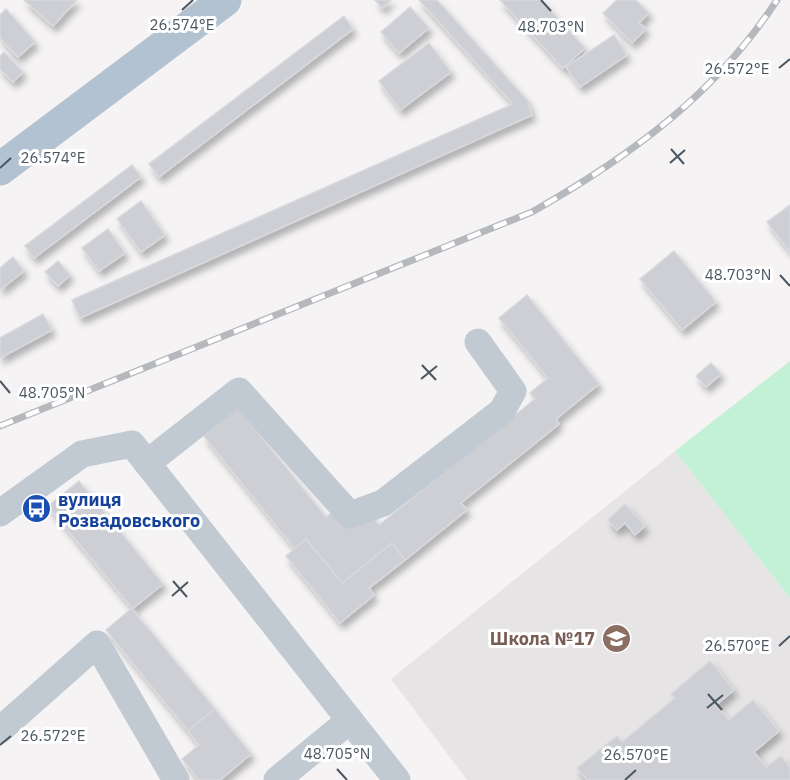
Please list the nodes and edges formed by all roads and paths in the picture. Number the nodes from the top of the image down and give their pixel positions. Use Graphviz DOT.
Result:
graph roads {
  1 [pos="225,0"];
  2 [pos="0,169"];
  3 [pos="478,342"];
  4 [pos="147,463"];
  5 [pos="0,513"];
  6 [pos="350,720"];
  7 [pos="0,730"];
  8 [pos="176,780"];
  9 [pos="277,780"];
  10 [pos="397,780"];
  1 -- 2 [label="main road"];
  3 -- 4 [label="street"];
  4 -- 5 [label="street"];
  4 -- 6 [label="street"];
  6 -- 9 [label="street"];
  6 -- 10 [label="street"];
  7 -- 8 [label="street"];
}
